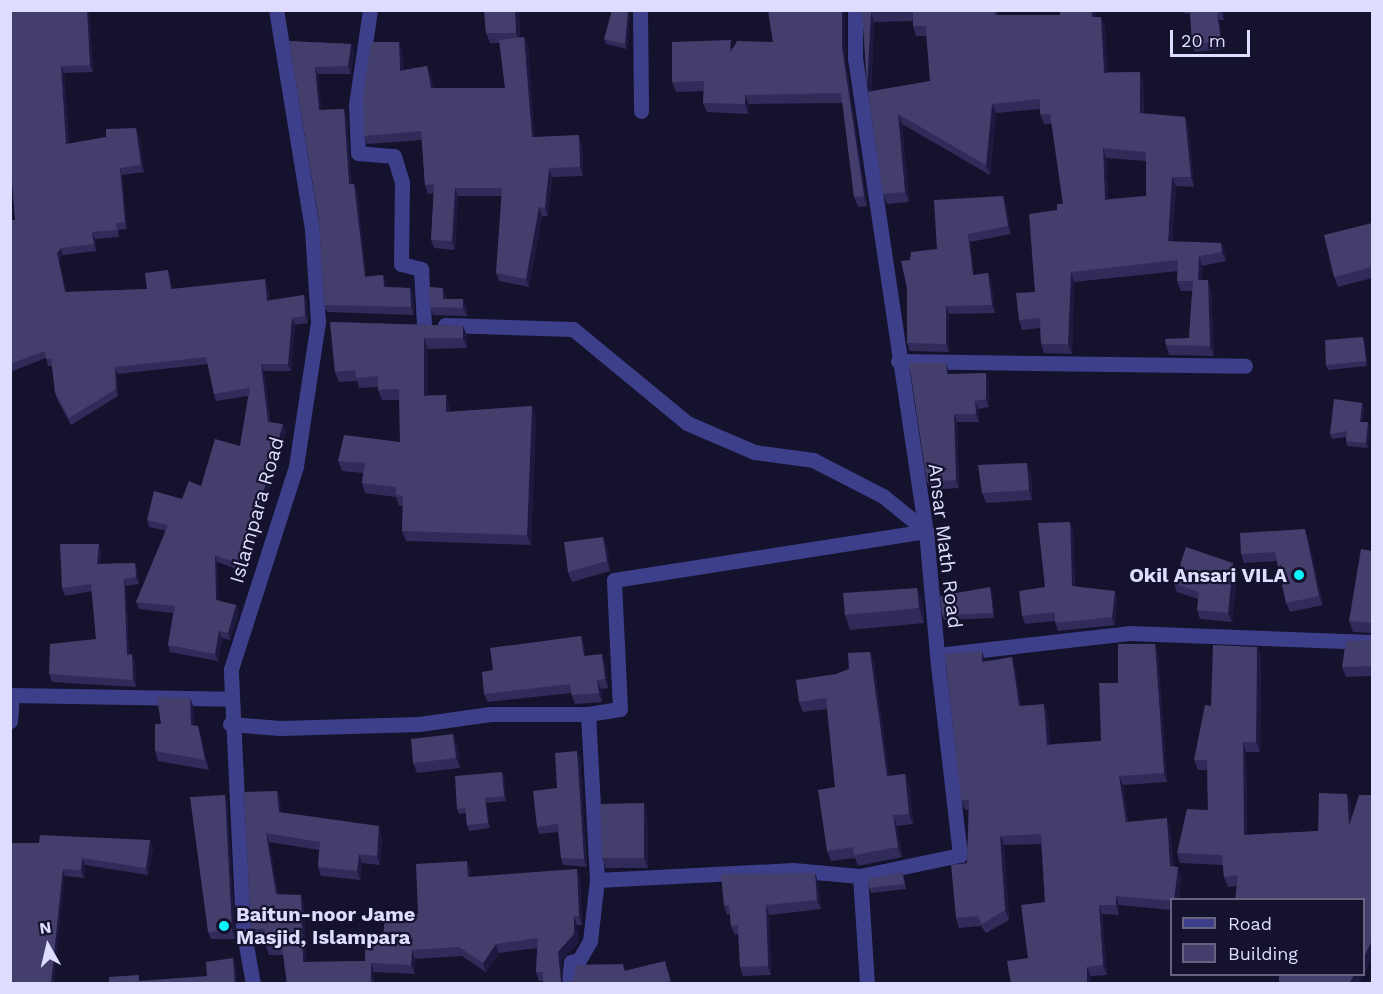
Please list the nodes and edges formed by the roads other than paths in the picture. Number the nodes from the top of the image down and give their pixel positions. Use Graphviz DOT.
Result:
graph roads {
  1 [pos="276,10"];
  2 [pos="370,10"];
  3 [pos="640,10"];
  4 [pos="855,10"];
  5 [pos="641,111"];
  6 [pos="318,322"];
  7 [pos="341,322"];
  8 [pos="898,361"];
  9 [pos="1245,366"];
  10 [pos="926,531"];
  11 [pos="1372,642"];
  12 [pos="937,655"];
  13 [pos="231,699"];
  14 [pos="588,714"];
  15 [pos="10,721"];
  16 [pos="230,724"];
  17 [pos="860,876"];
  18 [pos="597,880"];
  19 [pos="253,984"];
  20 [pos="569,984"];
  21 [pos="867,984"];
  1 -- 6 [label="street, Islampara Road"];
  2 -- 10 [label="street"];
  3 -- 5 [label="street"];
  4 -- 8 [label="street, Ansar Math Road"];
  6 -- 7 [label="street"];
  6 -- 13 [label="street, Islampara Road"];
  8 -- 9 [label="street"];
  8 -- 10 [label="street, Ansar Math Road"];
  10 -- 12 [label="street, Ansar Math Road"];
  10 -- 14 [label="street"];
  11 -- 12 [label="street, Ansar Math Road"];
  12 -- 17 [label="street"];
  13 -- 15 [label="street"];
  13 -- 16 [label="street, Islampara Road"];
  14 -- 16 [label="street"];
  14 -- 18 [label="street"];
  16 -- 19 [label="street, Islampara Road"];
  17 -- 18 [label="street"];
  17 -- 21 [label="street"];
  18 -- 20 [label="street"];
}
